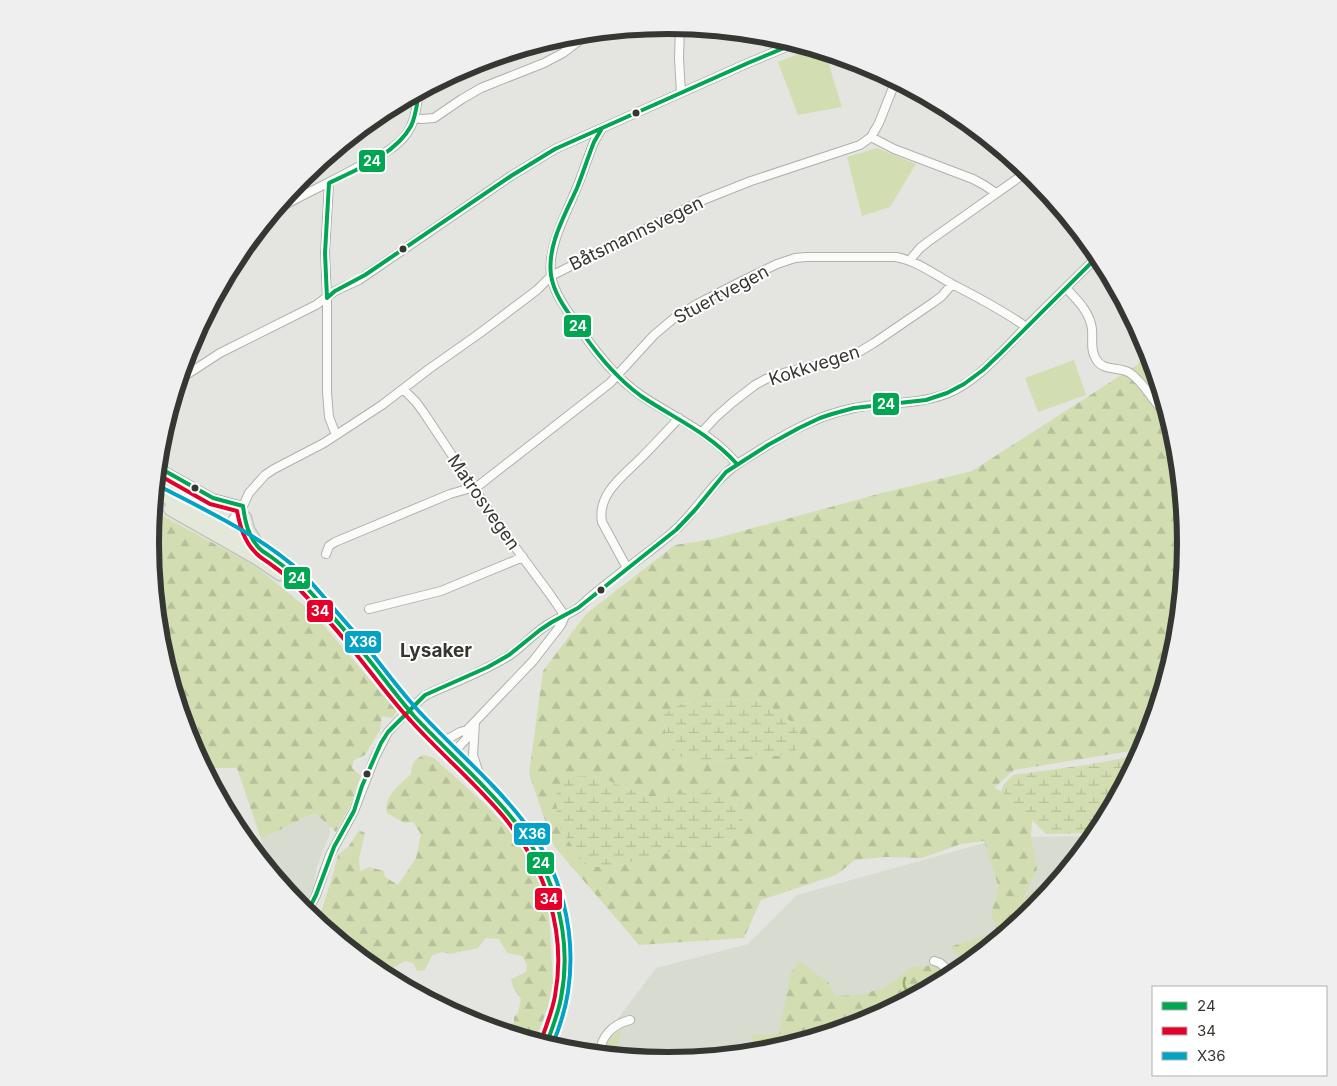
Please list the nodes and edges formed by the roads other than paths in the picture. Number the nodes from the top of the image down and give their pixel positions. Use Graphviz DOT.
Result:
graph roads {
  1 [pos="680,34"];
  2 [pos="576,43"];
  3 [pos="785,48"];
  4 [pos="894,86"];
  5 [pos="681,93"];
  6 [pos="417,100"];
  7 [pos="414,118"];
  8 [pos="601,130"];
  9 [pos="871,137"];
  10 [pos="1021,176"];
  11 [pos="329,183"];
  12 [pos="996,193"];
  13 [pos="290,203"];
  14 [pos="910,260"];
  15 [pos="1093,261"];
  16 [pos="551,276"];
  17 [pos="952,284"];
  18 [pos="1066,288"];
  19 [pos="327,298"];
  20 [pos="1026,327"];
  21 [pos="188,374"];
  22 [pos="617,376"];
  23 [pos="403,389"];
  24 [pos="1158,404"];
  25 [pos="679,418"];
  26 [pos="702,432"];
  27 [pos="336,435"];
  28 [pos="737,464"];
  29 [pos="165,471"];
  30 [pos="473,488"];
  31 [pos="162,495"];
  32 [pos="161,503"];
  33 [pos="244,512"];
  34 [pos="229,534"];
  35 [pos="259,548"];
  36 [pos="326,554"];
  37 [pos="523,557"];
  38 [pos="627,568"];
  39 [pos="324,607"];
  40 [pos="369,609"];
  41 [pos="565,616"];
  42 [pos="475,722"];
  43 [pos="467,730"];
  44 [pos="441,743"];
  45 [pos="452,754"];
  46 [pos="483,787"];
  47 [pos="311,906"];
  48 [pos="934,961"];
  49 [pos="946,969"];
  50 [pos="630,1020"];
  51 [pos="549,1038"];
  52 [pos="601,1048"];
  1 -- 5 [label="street"];
  2 -- 7 [label="street"];
  3 -- 5 [label="street"];
  4 -- 9 [label="street"];
  5 -- 8 [label="street"];
  6 -- 7 [label="street"];
  7 -- 11 [label="street"];
  8 -- 16 [label="street"];
  8 -- 19 [label="street"];
  9 -- 12 [label="street"];
  9 -- 16 [label="street, Båtsmannsvegen"];
  10 -- 12 [label="street"];
  11 -- 13 [label="street"];
  11 -- 19 [label="street"];
  12 -- 14 [label="street"];
  14 -- 17 [label="street, Stuertvegen"];
  14 -- 22 [label="street, Stuertvegen"];
  15 -- 18 [label="street"];
  16 -- 22 [label="street"];
  16 -- 23 [label="street, Båtsmannsvegen"];
  17 -- 20 [label="street, Stuertvegen"];
  17 -- 26 [label="street, Kokkvegen"];
  18 -- 20 [label="street"];
  18 -- 24 [label="street"];
  19 -- 21 [label="street"];
  19 -- 27 [label="street"];
  20 -- 28 [label="street"];
  22 -- 25 [label="street"];
  22 -- 30 [label="street, Stuertvegen"];
  23 -- 27 [label="street, Båtsmannsvegen"];
  23 -- 30 [label="street, Matrosvegen"];
  25 -- 26 [label="street"];
  25 -- 38 [label="street"];
  26 -- 28 [label="street"];
  27 -- 33 [label="street, Båtsmannsvegen"];
  28 -- 38 [label="street"];
  29 -- 33 [label="street"];
  30 -- 36 [label="street, Stuertvegen"];
  30 -- 37 [label="street, Matrosvegen"];
  31 -- 34 [label="highway"];
  32 -- 34 [label="highway"];
  33 -- 34 [label="street, Båtsmannsvegen"];
  33 -- 34 [label="street, Båtsmannsvegen"];
  33 -- 35 [label="highway"];
  34 -- 35 [label="highway"];
  34 -- 39 [label="highway"];
  35 -- 39 [label="highway"];
  37 -- 40 [label="street"];
  37 -- 41 [label="street, Matrosvegen"];
  38 -- 41 [label="street"];
  39 -- 44 [label="highway"];
  41 -- 42 [label="street"];
  41 -- 47 [label="street, bridge"];
  42 -- 43 [label="street"];
  42 -- 46 [label="street"];
  43 -- 44 [label="street"];
  43 -- 45 [label="street"];
  44 -- 45 [label="highway"];
  45 -- 46 [label="highway"];
  46 -- 51 [label="highway"];
  48 -- 49 [label="street"];
  50 -- 52 [label="street"];
}
